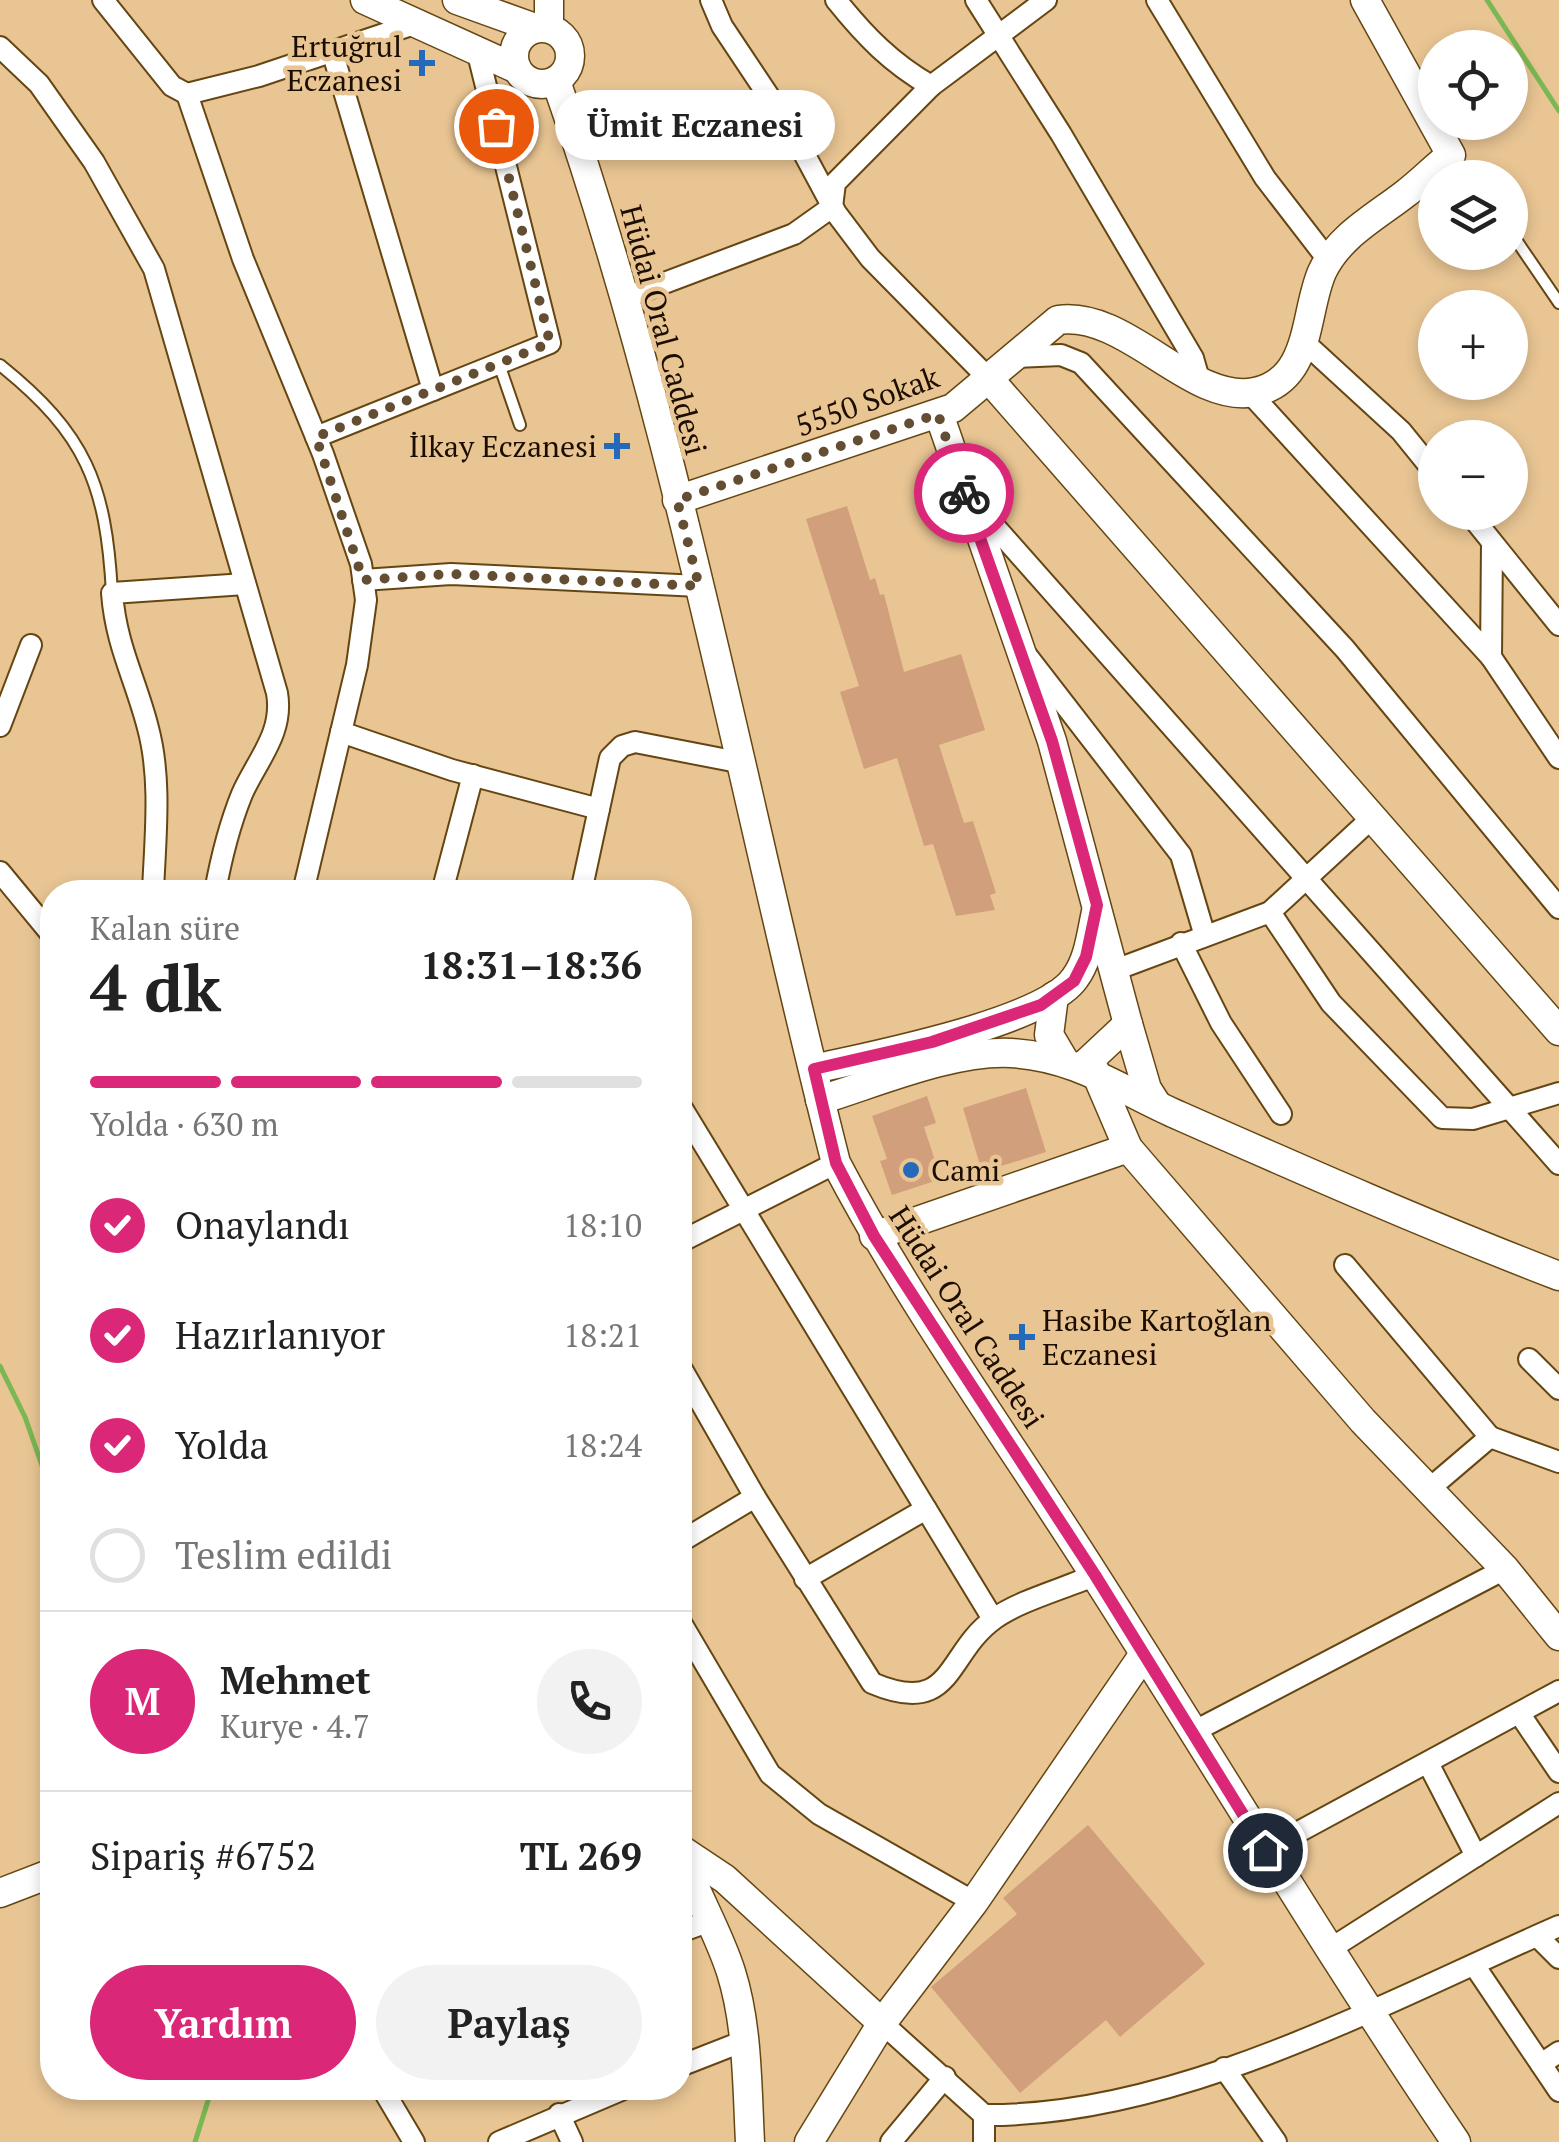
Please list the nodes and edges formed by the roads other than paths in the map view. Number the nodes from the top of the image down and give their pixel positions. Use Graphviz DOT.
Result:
graph roads {
  1 [pos="365,0"];
  2 [pos="457,0"];
  3 [pos="711,0"];
  4 [pos="836,0"];
  5 [pos="976,0"];
  6 [pos="1046,0"];
  7 [pos="1157,0"];
  8 [pos="1365,0"];
  9 [pos="110,3"];
  10 [pos="545,19"];
  11 [pos="414,24"];
  12 [pos="995,34"];
  13 [pos="0,47"];
  14 [pos="332,51"];
  15 [pos="478,54"];
  16 [pos="517,69"];
  17 [pos="556,80"];
  18 [pos="931,86"];
  19 [pos="187,94"];
  20 [pos="1451,154"];
  21 [pos="1456,160"];
  22 [pos="832,207"];
  23 [pos="1528,257"];
  24 [pos="1328,261"];
  25 [pos="622,299"];
  26 [pos="1559,303"];
  27 [pos="1304,342"];
  28 [pos="1013,357"];
  29 [pos="499,364"];
  30 [pos="0,365"];
  31 [pos="990,379"];
  32 [pos="1200,379"];
  33 [pos="434,390"];
  34 [pos="1250,393"];
  35 [pos="938,414"];
  36 [pos="520,425"];
  37 [pos="316,437"];
  38 [pos="1418,452"];
  39 [pos="964,492"];
  40 [pos="677,500"];
  41 [pos="1482,530"];
  42 [pos="1492,542"];
  43 [pos="363,580"];
  44 [pos="246,584"];
  45 [pos="699,586"];
  46 [pos="112,593"];
  47 [pos="1559,624"];
  48 [pos="1018,643"];
  49 [pos="31,644"];
  50 [pos="1491,656"];
  51 [pos="0,726"];
  52 [pos="340,732"];
  53 [pos="1559,758"];
  54 [pos="743,763"];
  55 [pos="473,775"];
  56 [pos="599,809"];
  57 [pos="1374,817"];
  58 [pos="0,872"];
  59 [pos="1309,879"];
  60 [pos="153,880"];
  61 [pos="218,880"];
  62 [pos="306,880"];
  63 [pos="445,880"];
  64 [pos="584,880"];
  65 [pos="1097,905"];
  66 [pos="1559,908"];
  67 [pos="1270,912"];
  68 [pos="40,920"];
  69 [pos="1204,933"];
  70 [pos="1180,943"];
  71 [pos="1115,970"];
  72 [pos="1064,988"];
  73 [pos="1128,1024"];
  74 [pos="1559,1031"];
  75 [pos="1080,1067"];
  76 [pos="814,1069"];
  77 [pos="1559,1093"];
  78 [pos="820,1100"];
  79 [pos="1156,1103"];
  80 [pos="1509,1107"];
  81 [pos="1281,1114"];
  82 [pos="692,1125"];
  83 [pos="1128,1148"];
  84 [pos="836,1163"];
  85 [pos="1559,1164"];
  86 [pos="742,1207"];
  87 [pos="692,1235"];
  88 [pos="874,1236"];
  89 [pos="1345,1265"];
  90 [pos="1559,1276"];
  91 [pos="1529,1359"];
  92 [pos="692,1387"];
  93 [pos="1559,1389"];
  94 [pos="1490,1436"];
  95 [pos="1559,1462"];
  96 [pos="1429,1489"];
  97 [pos="755,1496"];
  98 [pos="926,1510"];
  99 [pos="692,1535"];
  100 [pos="1505,1569"];
  101 [pos="1095,1575"];
  102 [pos="805,1579"];
  103 [pos="993,1619"];
  104 [pos="1559,1636"];
  105 [pos="692,1642"];
  106 [pos="1144,1654"];
  107 [pos="1559,1691"];
  108 [pos="1519,1713"];
  109 [pos="1191,1733"];
  110 [pos="1428,1763"];
  111 [pos="1559,1772"];
  112 [pos="1559,1803"];
  113 [pos="1265,1850"];
  114 [pos="1476,1856"];
  115 [pos="692,1858"];
  116 [pos="40,1878"];
  117 [pos="692,1881"];
  118 [pos="0,1893"];
  119 [pos="974,1902"];
  120 [pos="708,1922"];
  121 [pos="1559,1926"];
  122 [pos="692,1928"];
  123 [pos="1537,1936"];
  124 [pos="1330,1949"];
  125 [pos="1559,1958"];
  126 [pos="1474,1965"];
  127 [pos="1368,2014"];
  128 [pos="882,2023"];
  129 [pos="744,2041"];
  130 [pos="1559,2052"];
  131 [pos="692,2061"];
  132 [pos="1541,2064"];
  133 [pos="1224,2068"];
  134 [pos="946,2076"];
  135 [pos="1559,2091"];
  136 [pos="389,2100"];
  137 [pos="596,2100"];
  138 [pos="560,2114"];
  139 [pos="984,2116"];
  140 [pos="1454,2141"];
  141 [pos="414,2142"];
  142 [pos="499,2142"];
  143 [pos="572,2142"];
  144 [pos="750,2142"];
  145 [pos="810,2142"];
  146 [pos="892,2142"];
  147 [pos="984,2142"];
  148 [pos="1276,2142"];
  1 -- 11 [label="street"];
  2 -- 10 [label="street"];
  3 -- 22 [label="street"];
  4 -- 18 [label="street"];
  5 -- 12 [label="street"];
  6 -- 12 [label="street"];
  7 -- 24 [label="street"];
  8 -- 20 [label="street"];
  9 -- 19 [label="street"];
  10 -- 16 [label="street"];
  10 -- 17 [label="street"];
  11 -- 14 [label="street"];
  11 -- 15 [label="street"];
  12 -- 18 [label="street"];
  12 -- 32 [label="street"];
  13 -- 44 [label="street"];
  14 -- 19 [label="street"];
  14 -- 33 [label="street"];
  15 -- 16 [label="street"];
  15 -- 29 [label="street"];
  16 -- 17 [label="street"];
  17 -- 25 [label="street, Hüdai Oral Caddesi"];
  18 -- 22 [label="street"];
  19 -- 37 [label="street"];
  20 -- 21 [label="lane"];
  20 -- 24 [label="street"];
  22 -- 25 [label="street"];
  22 -- 31 [label="street"];
  23 -- 26 [label="lane"];
  24 -- 27 [label="street"];
  25 -- 40 [label="street, Hüdai Oral Caddesi"];
  27 -- 34 [label="street"];
  27 -- 38 [label="street"];
  28 -- 31 [label="street, 5550 Sokak"];
  28 -- 32 [label="street, 5550 Sokak"];
  28 -- 66 [label="street"];
  29 -- 33 [label="street"];
  29 -- 36 [label="lane"];
  30 -- 46 [label="lane"];
  31 -- 35 [label="street, 5550 Sokak"];
  31 -- 57 [label="street"];
  32 -- 34 [label="street, 5550 Sokak"];
  33 -- 37 [label="street"];
  34 -- 50 [label="street"];
  35 -- 39 [label="street"];
  35 -- 40 [label="street, 5550 Sokak"];
  37 -- 43 [label="street"];
  39 -- 48 [label="street"];
  39 -- 59 [label="street"];
  40 -- 45 [label="street, Hüdai Oral Caddesi"];
  41 -- 42 [label="street"];
  42 -- 47 [label="street"];
  42 -- 50 [label="street"];
  43 -- 45 [label="street"];
  43 -- 52 [label="street"];
  44 -- 46 [label="street"];
  44 -- 61 [label="street"];
  45 -- 54 [label="street, Hüdai Oral Caddesi"];
  46 -- 60 [label="street"];
  48 -- 65 [label="street"];
  48 -- 69 [label="street"];
  49 -- 51 [label="street"];
  50 -- 53 [label="street"];
  52 -- 55 [label="street"];
  52 -- 62 [label="street"];
  54 -- 56 [label="street"];
  54 -- 76 [label="street, Hüdai Oral Caddesi"];
  55 -- 56 [label="street"];
  55 -- 63 [label="street"];
  56 -- 64 [label="street"];
  57 -- 59 [label="street"];
  57 -- 74 [label="street"];
  58 -- 68 [label="street"];
  59 -- 67 [label="street"];
  59 -- 80 [label="street"];
  65 -- 71 [label="street"];
  65 -- 72 [label="street"];
  67 -- 69 [label="street"];
  67 -- 80 [label="street"];
  69 -- 70 [label="street"];
  70 -- 71 [label="street"];
  70 -- 81 [label="street"];
  71 -- 72 [label="street"];
  71 -- 73 [label="street"];
  72 -- 75 [label="street"];
  72 -- 76 [label="street"];
  73 -- 75 [label="street"];
  73 -- 79 [label="street"];
  75 -- 78 [label="street"];
  75 -- 79 [label="street"];
  75 -- 83 [label="street"];
  76 -- 78 [label="street, Hüdai Oral Caddesi"];
  77 -- 80 [label="street"];
  78 -- 84 [label="street, Hüdai Oral Caddesi"];
  79 -- 83 [label="street"];
  79 -- 90 [label="street"];
  80 -- 85 [label="street"];
  82 -- 86 [label="street"];
  83 -- 88 [label="street"];
  83 -- 96 [label="street"];
  84 -- 86 [label="street"];
  84 -- 88 [label="street, Hüdai Oral Caddesi"];
  86 -- 87 [label="street"];
  86 -- 98 [label="street"];
  88 -- 101 [label="street, Hüdai Oral Caddesi"];
  89 -- 94 [label="street"];
  91 -- 93 [label="street"];
  92 -- 97 [label="street"];
  94 -- 95 [label="street"];
  94 -- 96 [label="street"];
  96 -- 100 [label="street"];
  97 -- 99 [label="street"];
  97 -- 102 [label="street"];
  98 -- 102 [label="street"];
  98 -- 103 [label="street"];
  100 -- 104 [label="street"];
  100 -- 109 [label="street"];
  101 -- 103 [label="street"];
  101 -- 106 [label="street, Hüdai Oral Caddesi"];
  102 -- 103 [label="street"];
  105 -- 119 [label="street"];
  106 -- 109 [label="street, Hüdai Oral Caddesi"];
  106 -- 119 [label="street"];
  107 -- 108 [label="street"];
  108 -- 110 [label="street"];
  108 -- 111 [label="street"];
  109 -- 113 [label="street, Hüdai Oral Caddesi"];
  110 -- 113 [label="street"];
  110 -- 114 [label="street"];
  112 -- 114 [label="street"];
  113 -- 124 [label="street, Hüdai Oral Caddesi"];
  114 -- 124 [label="street"];
  115 -- 128 [label="street"];
  116 -- 118 [label="street"];
  117 -- 120 [label="street"];
  119 -- 128 [label="street"];
  120 -- 122 [label="street"];
  120 -- 129 [label="street"];
  121 -- 123 [label="street"];
  123 -- 125 [label="street"];
  123 -- 126 [label="street"];
  124 -- 127 [label="street, Hüdai Oral Caddesi"];
  126 -- 127 [label="street"];
  126 -- 132 [label="street"];
  127 -- 133 [label="street"];
  127 -- 140 [label="street, Hüdai Oral Caddesi"];
  128 -- 134 [label="street"];
  128 -- 145 [label="street"];
  129 -- 131 [label="street"];
  129 -- 144 [label="street"];
  130 -- 132 [label="street"];
  132 -- 135 [label="street"];
  133 -- 139 [label="street"];
  133 -- 148 [label="street"];
  134 -- 139 [label="street"];
  134 -- 146 [label="street"];
  136 -- 141 [label="street"];
  137 -- 138 [label="street"];
  138 -- 142 [label="street"];
  138 -- 143 [label="street"];
  139 -- 147 [label="street"];
}
